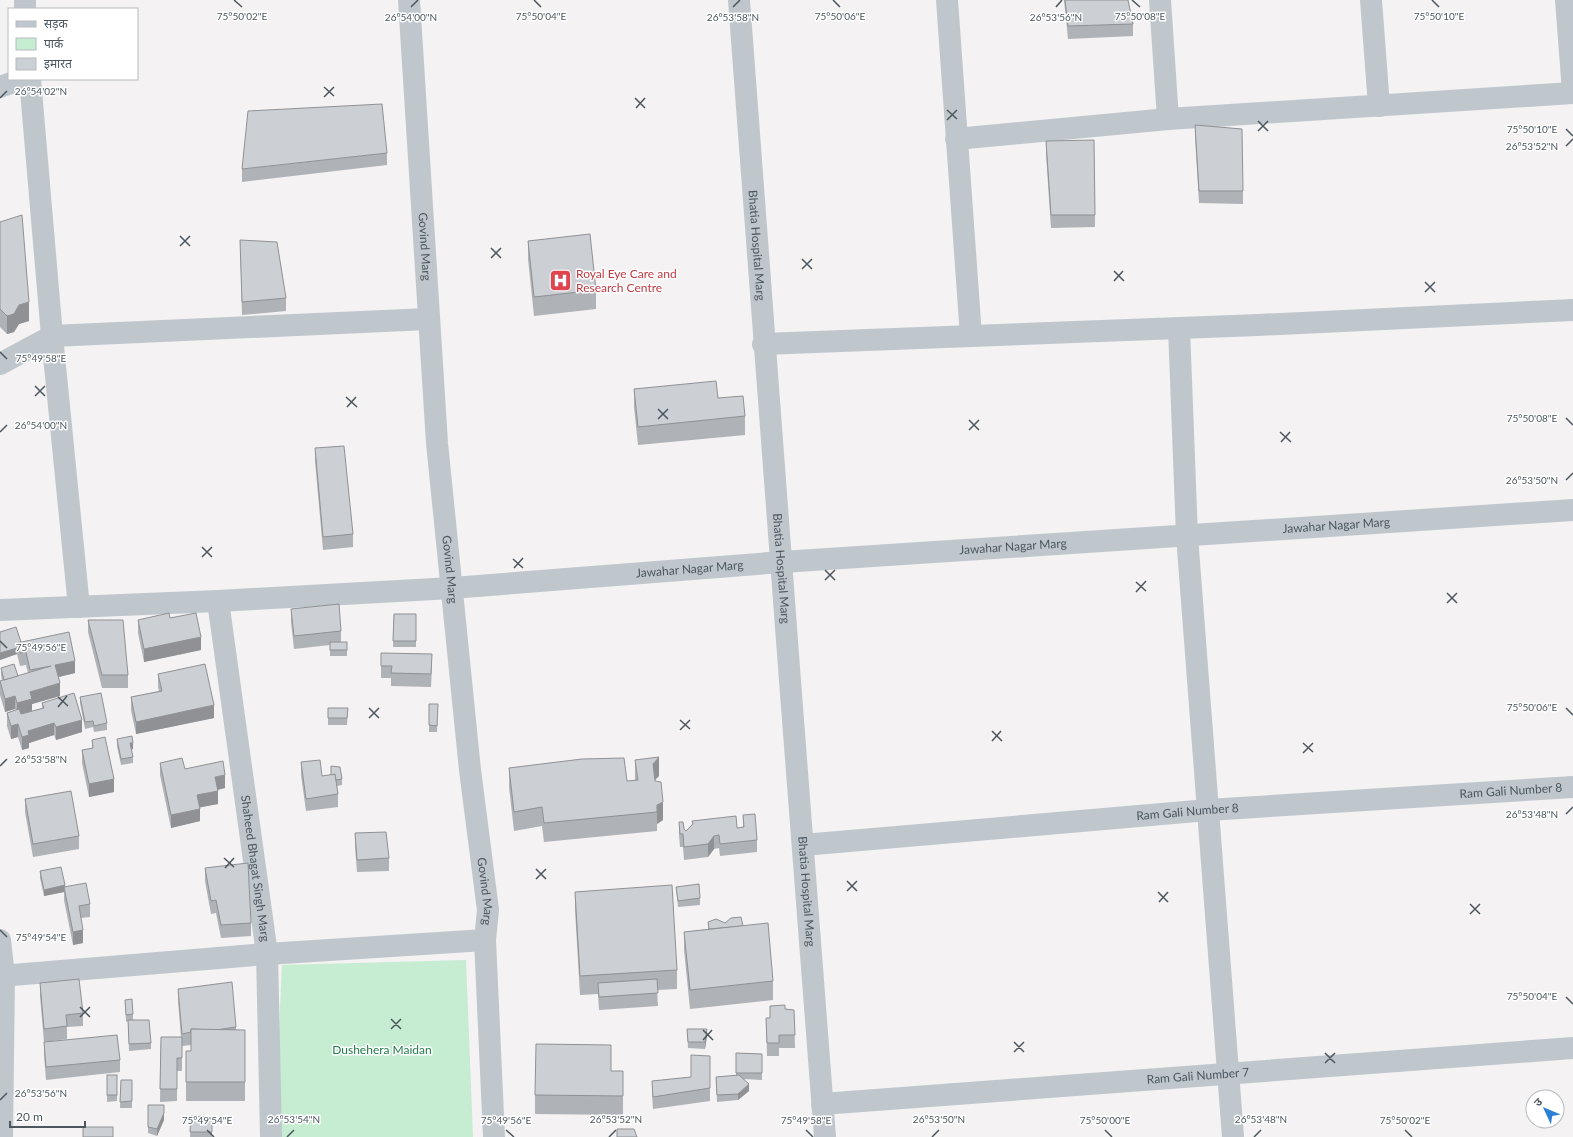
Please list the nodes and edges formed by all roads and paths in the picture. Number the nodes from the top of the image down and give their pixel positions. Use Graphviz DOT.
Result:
graph roads {
  1 [pos="409,0"];
  2 [pos="739,0"];
  3 [pos="947,0"];
  4 [pos="1160,0"];
  5 [pos="1371,0"];
  6 [pos="1566,0"];
  7 [pos="19,80"];
  8 [pos="30,80"];
  9 [pos="0,87"];
  10 [pos="1573,92"];
  11 [pos="1379,106"];
  12 [pos="1168,119"];
  13 [pos="956,139"];
  14 [pos="1573,310"];
  15 [pos="428,319"];
  16 [pos="1179,328"];
  17 [pos="52,336"];
  18 [pos="971,336"];
  19 [pos="763,344"];
  20 [pos="0,364"];
  21 [pos="1573,510"];
  22 [pos="1187,536"];
  23 [pos="782,562"];
  24 [pos="452,588"];
  25 [pos="218,601"];
  26 [pos="79,607"];
  27 [pos="0,610"];
  28 [pos="1573,787"];
  29 [pos="1208,810"];
  30 [pos="803,845"];
  31 [pos="0,940"];
  32 [pos="485,940"];
  33 [pos="267,954"];
  34 [pos="2,976"];
  35 [pos="1573,1048"];
  36 [pos="1228,1074"];
  37 [pos="822,1104"];
  38 [pos="2,1137"];
  39 [pos="271,1137"];
  40 [pos="494,1137"];
  41 [pos="825,1137"];
  42 [pos="1233,1137"];
  1 -- 15 [label="street, Govind Marg"];
  2 -- 19 [label="street, Bhatia Hospital Marg"];
  3 -- 13 [label="street"];
  4 -- 12 [label="street"];
  5 -- 11 [label="street"];
  6 -- 10 [label="street"];
  7 -- 9 [label="street"];
  8 -- 17 [label="street"];
  10 -- 11 [label="street"];
  11 -- 12 [label="street"];
  12 -- 13 [label="street"];
  13 -- 18 [label="street"];
  14 -- 16 [label="street"];
  15 -- 17 [label="street"];
  15 -- 24 [label="street, Govind Marg"];
  16 -- 18 [label="street"];
  16 -- 22 [label="street"];
  17 -- 20 [label="street"];
  17 -- 26 [label="street"];
  18 -- 19 [label="street"];
  19 -- 23 [label="street, Bhatia Hospital Marg"];
  21 -- 22 [label="street, Jawahar Nagar Marg"];
  22 -- 23 [label="street, Jawahar Nagar Marg"];
  22 -- 29 [label="street"];
  23 -- 24 [label="street, Jawahar Nagar Marg"];
  23 -- 30 [label="street, Bhatia Hospital Marg"];
  24 -- 25 [label="street, Jawahar Nagar Marg"];
  24 -- 32 [label="street, Govind Marg"];
  25 -- 26 [label="street, Jawahar Nagar Marg"];
  25 -- 33 [label="street, Shaheed Bhagat Singh Marg"];
  26 -- 27 [label="street, Jawahar Nagar Marg"];
  28 -- 29 [label="street, Ram Gali Number 8"];
  29 -- 30 [label="street, Ram Gali Number 8"];
  29 -- 36 [label="street"];
  30 -- 37 [label="street, Bhatia Hospital Marg"];
  31 -- 34 [label="street"];
  32 -- 33 [label="street"];
  32 -- 40 [label="street, Govind Marg"];
  33 -- 34 [label="street"];
  33 -- 39 [label="street, Shaheed Bhagat Singh Marg"];
  34 -- 38 [label="street"];
  35 -- 36 [label="street, Ram Gali Number 7"];
  36 -- 37 [label="street, Ram Gali Number 7"];
  36 -- 42 [label="street"];
  37 -- 41 [label="street, Bhatia Hospital Marg"];
}
